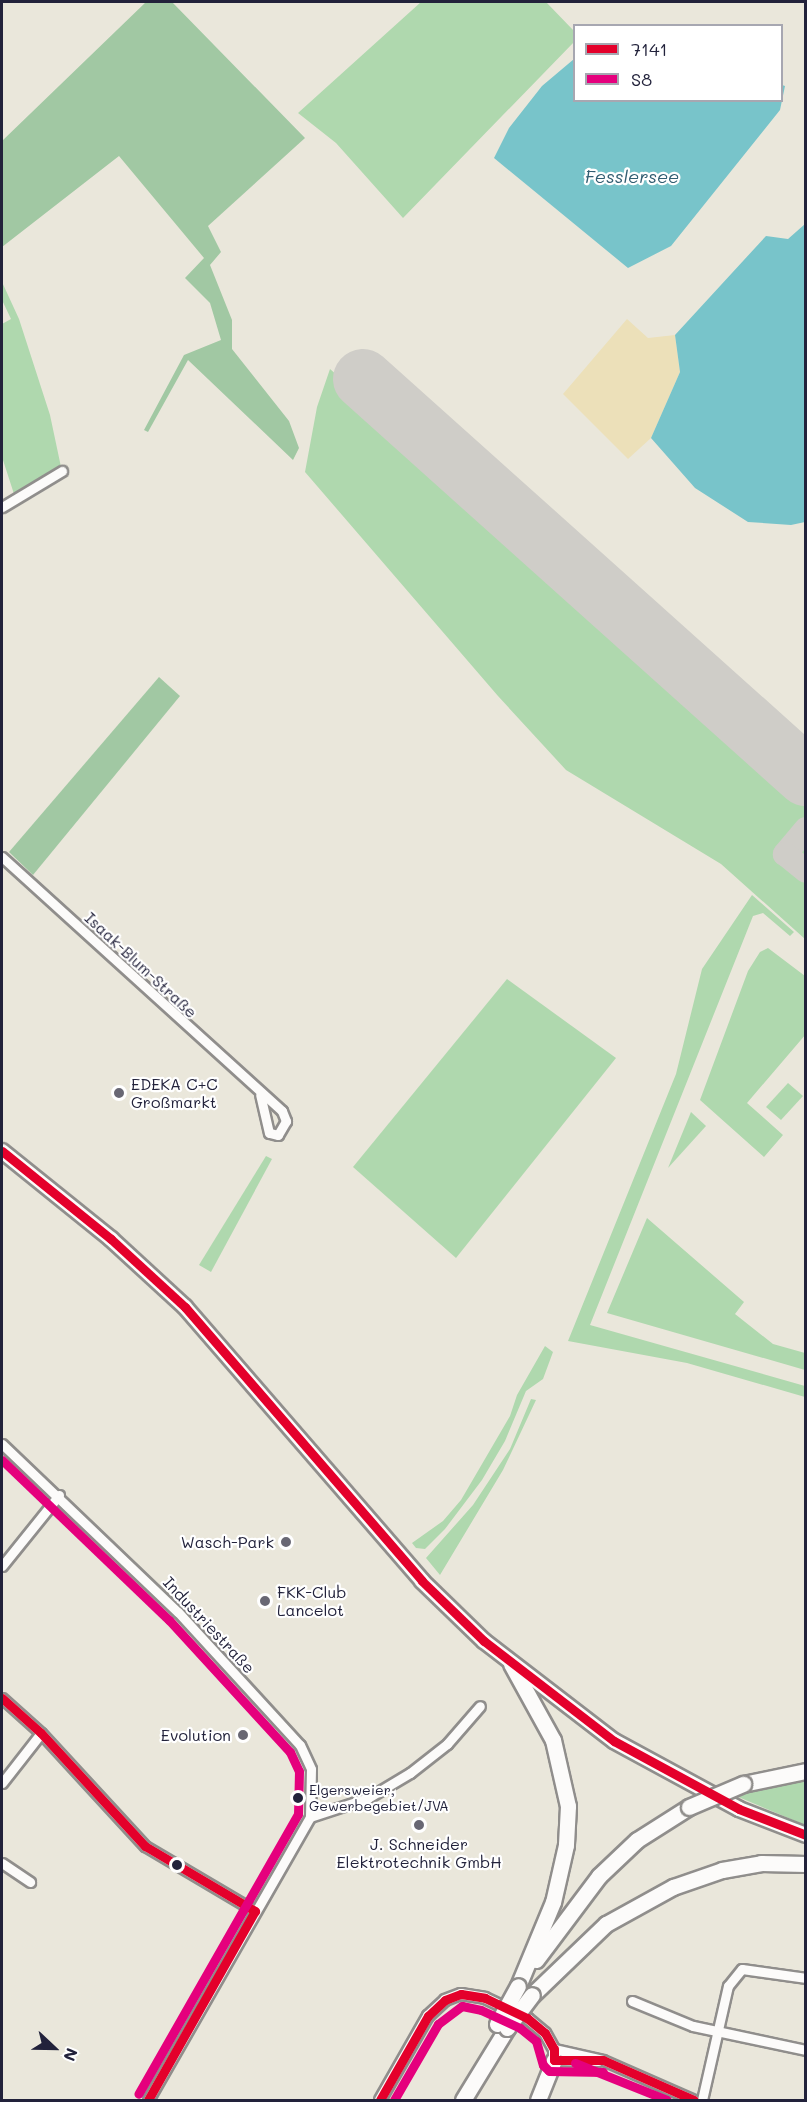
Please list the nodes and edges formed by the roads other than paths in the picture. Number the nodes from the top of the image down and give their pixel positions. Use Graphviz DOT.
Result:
graph roads {
  1 [pos="62,471"];
  2 [pos="2,507"];
  3 [pos="2,857"];
  4 [pos="260,1095"];
  5 [pos="2,1151"];
  6 [pos="2,1444"];
  7 [pos="59,1495"];
  8 [pos="2,1566"];
  9 [pos="511,1664"];
  10 [pos="2,1698"];
  11 [pos="480,1706"];
  12 [pos="41,1733"];
  13 [pos="806,1771"];
  14 [pos="2,1783"];
  15 [pos="310,1817"];
  16 [pos="806,1835"];
  17 [pos="2,1863"];
  18 [pos="806,1864"];
  19 [pos="30,1882"];
  20 [pos="255,1911"];
  21 [pos="806,1978"];
  22 [pos="518,1986"];
  23 [pos="632,2001"];
  24 [pos="502,2026"];
  25 [pos="718,2033"];
  26 [pos="806,2050"];
  27 [pos="554,2054"];
  28 [pos="481,2062"];
  29 [pos="470,2093"];
  30 [pos="148,2100"];
  31 [pos="380,2100"];
  32 [pos="453,2100"];
  33 [pos="463,2100"];
  34 [pos="538,2100"];
  35 [pos="694,2100"];
  36 [pos="702,2100"];
  1 -- 2 [label="street"];
  3 -- 4 [label="street, Isaak-Blum-Straße"];
  5 -- 9 [label="main road"];
  6 -- 7 [label="street, Industriestraße"];
  7 -- 8 [label="street"];
  7 -- 15 [label="street, Industriestraße"];
  9 -- 16 [label="main road"];
  9 -- 22 [label="highway"];
  10 -- 12 [label="street"];
  11 -- 15 [label="street"];
  12 -- 14 [label="street"];
  12 -- 20 [label="street"];
  13 -- 22 [label="highway, bridge"];
  15 -- 20 [label="street"];
  17 -- 19 [label="street"];
  18 -- 24 [label="highway, bridge"];
  20 -- 30 [label="street"];
  21 -- 25 [label="street"];
  22 -- 24 [label="highway, bridge"];
  23 -- 25 [label="street"];
  24 -- 28 [label="highway"];
  25 -- 26 [label="street"];
  25 -- 36 [label="street"];
  27 -- 31 [label="street"];
  27 -- 34 [label="highway"];
  27 -- 35 [label="street"];
  28 -- 29 [label="highway"];
  28 -- 32 [label="highway"];
  29 -- 33 [label="highway"];
}
